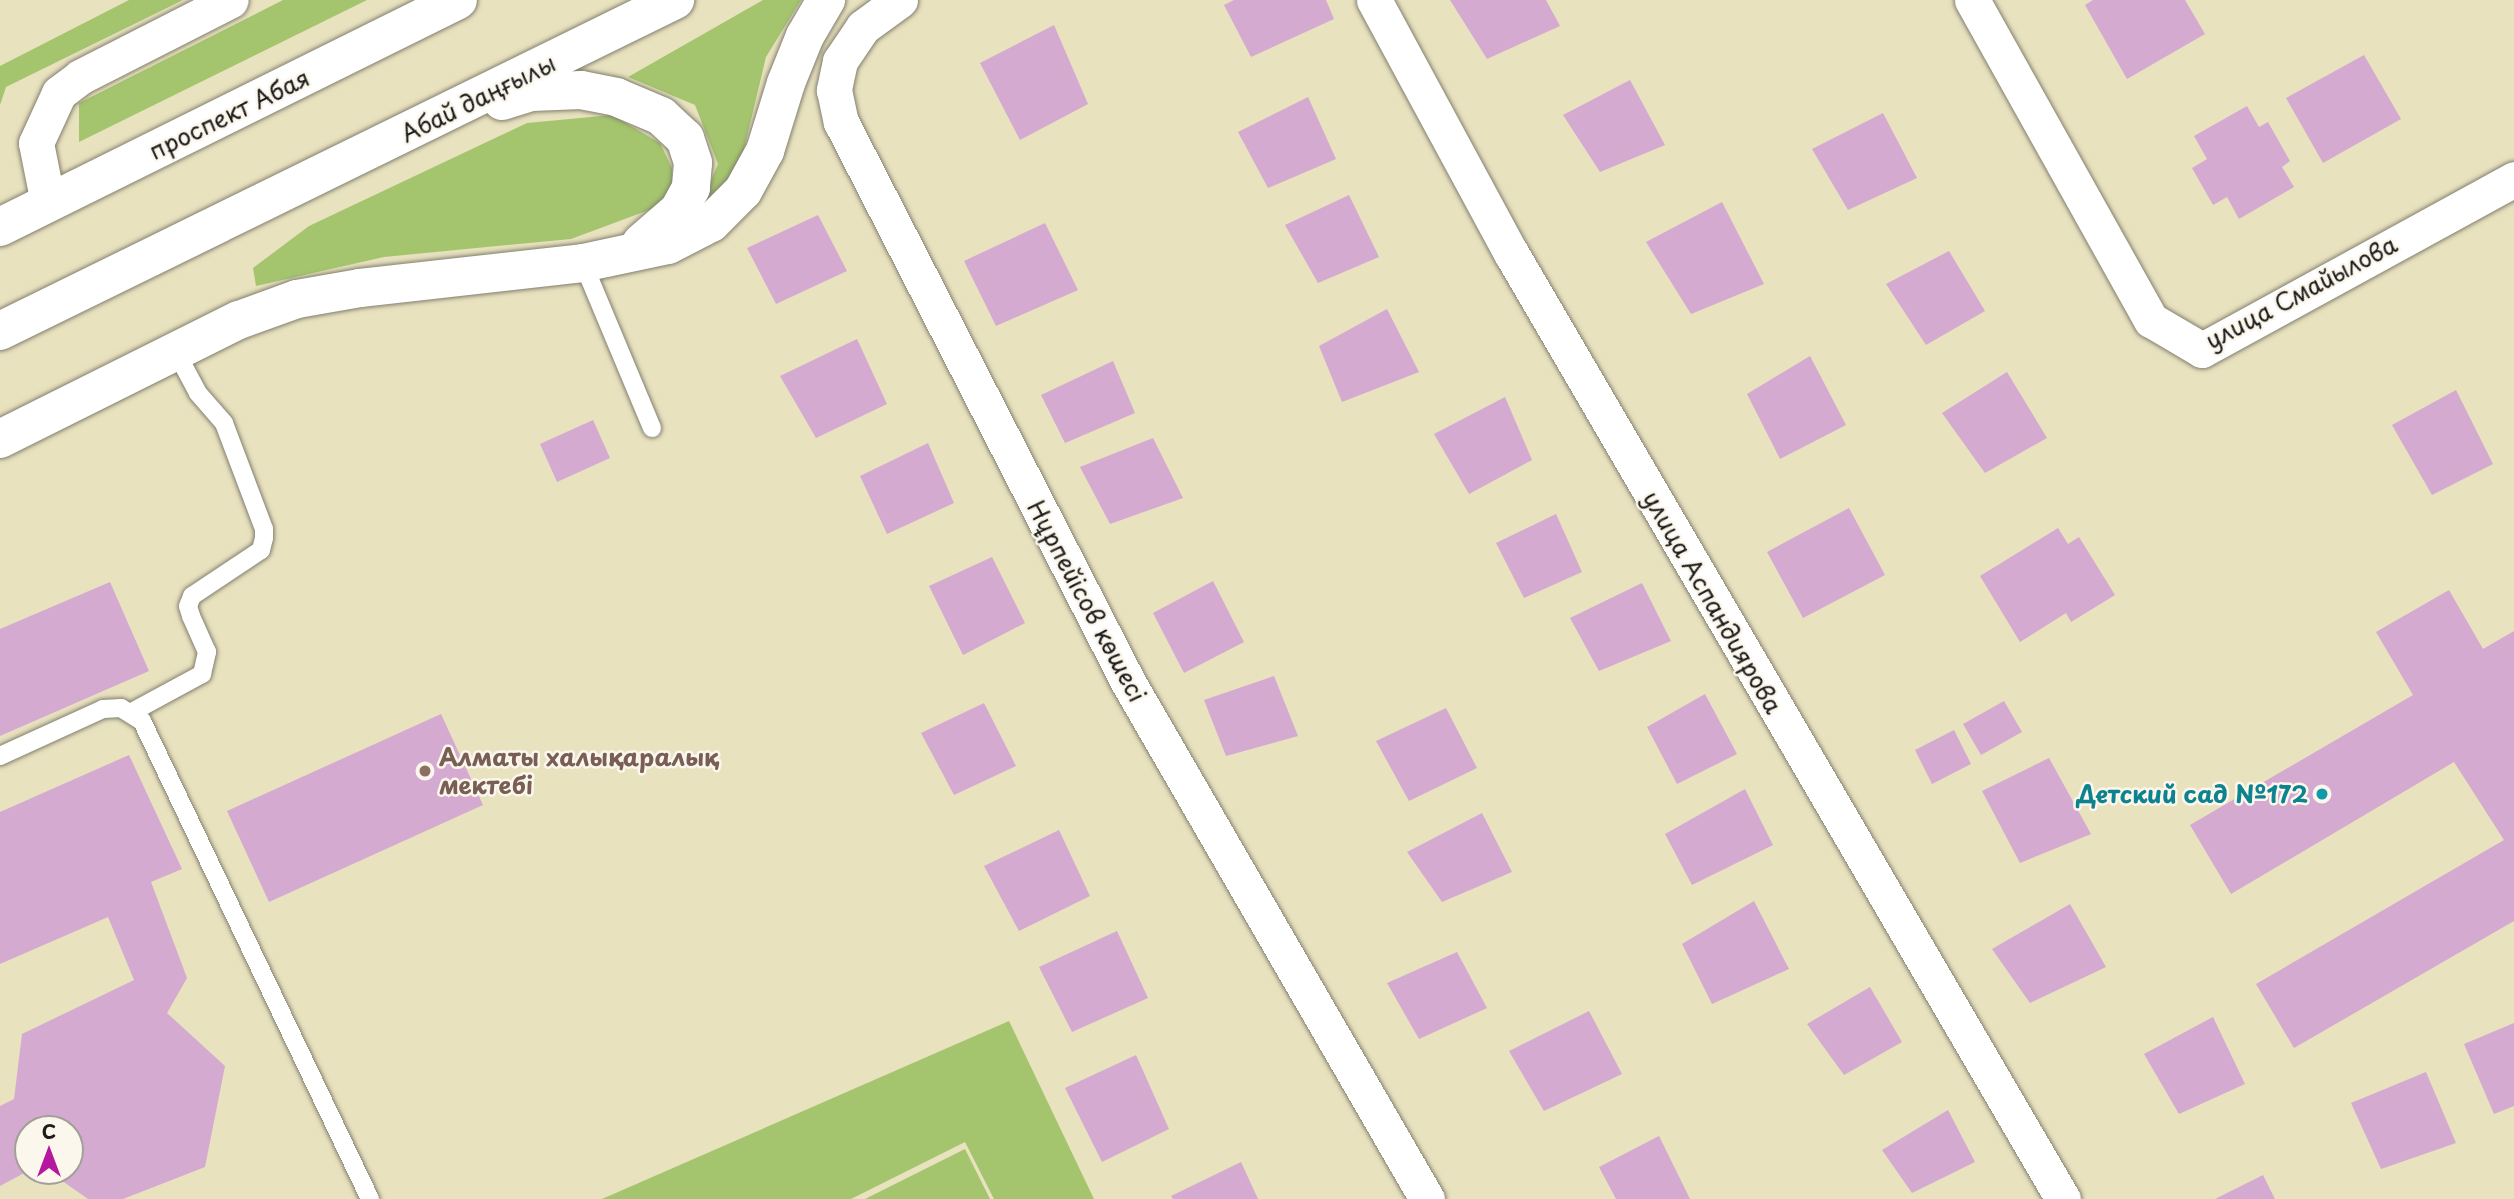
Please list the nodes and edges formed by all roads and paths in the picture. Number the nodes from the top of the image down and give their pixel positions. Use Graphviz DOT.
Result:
graph roads {
  1 [pos="231,0"];
  2 [pos="458,0"];
  3 [pos="675,0"];
  4 [pos="826,0"];
  5 [pos="900,0"];
  6 [pos="1374,0"];
  7 [pos="1972,0"];
  8 [pos="431,122"];
  9 [pos="2514,177"];
  10 [pos="48,203"];
  11 [pos="0,226"];
  12 [pos="625,255"];
  13 [pos="583,263"];
  14 [pos="0,331"];
  15 [pos="176,352"];
  16 [pos="652,428"];
  17 [pos="0,439"];
  18 [pos="132,712"];
  19 [pos="0,756"];
  20 [pos="370,1199"];
  21 [pos="1427,1199"];
  22 [pos="2063,1199"];
  1 -- 10 [label="street"];
  2 -- 10 [label="main road, проспект Абая"];
  3 -- 8 [label="main road, Абай даңғылы"];
  4 -- 12 [label="main road"];
  5 -- 21 [label="street, Нұрпейісов көшесі"];
  6 -- 22 [label="street, улица Аспандиярова"];
  7 -- 9 [label="street, улица Смайылова"];
  8 -- 12 [label="main road"];
  8 -- 14 [label="main road, Абай даңғылы"];
  10 -- 11 [label="main road, проспект Абая"];
  12 -- 13 [label="main road"];
  13 -- 15 [label="main road"];
  13 -- 16 [label="lane"];
  15 -- 17 [label="main road"];
  15 -- 18 [label="lane"];
  18 -- 19 [label="lane"];
  18 -- 20 [label="lane"];
}
